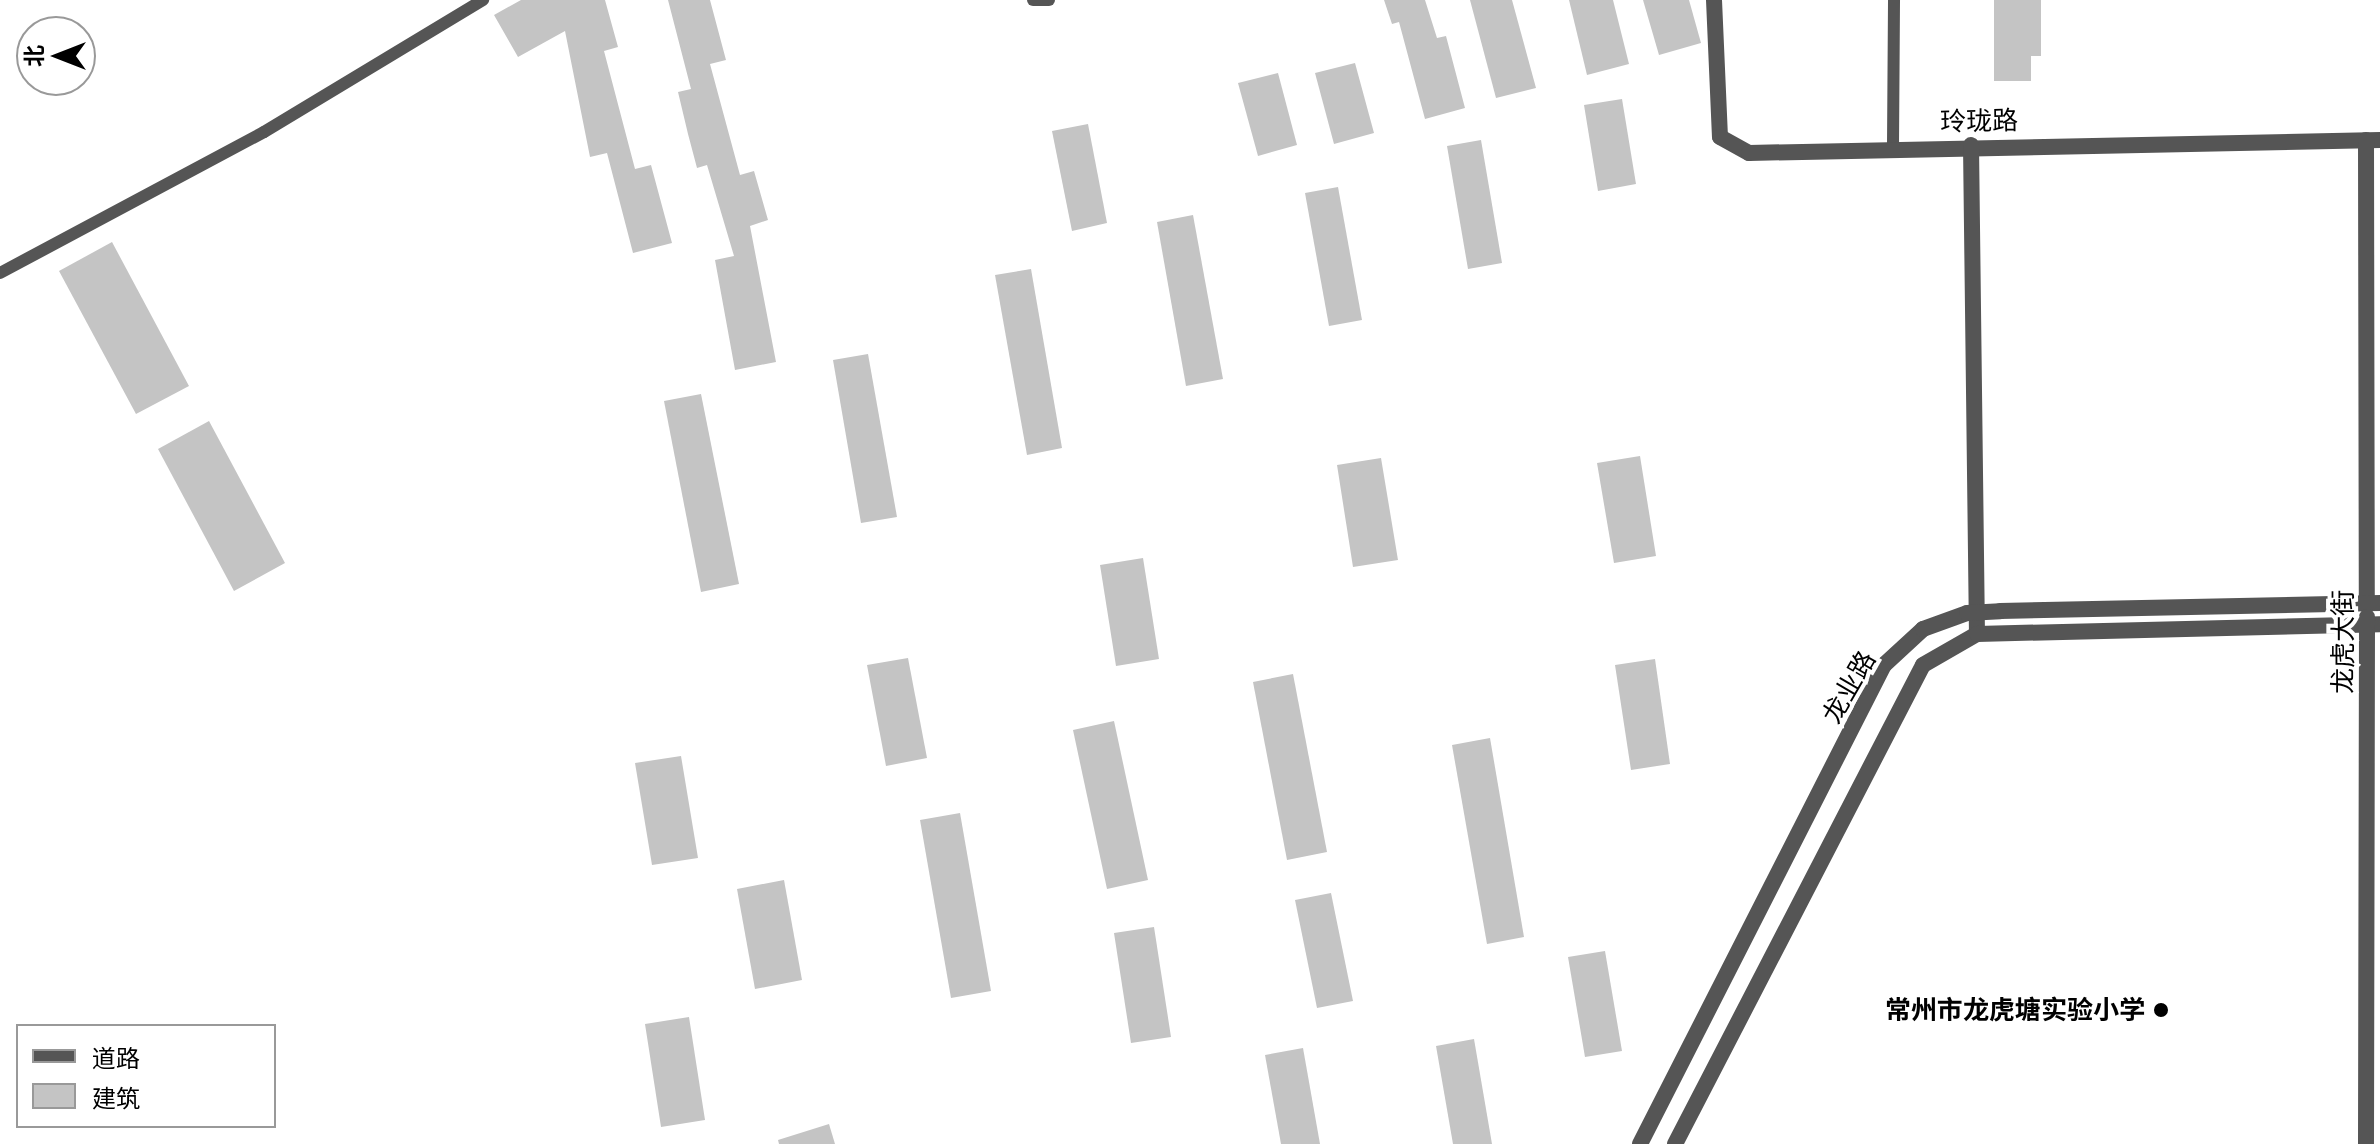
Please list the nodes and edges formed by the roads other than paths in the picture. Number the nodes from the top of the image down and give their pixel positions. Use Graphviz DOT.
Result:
graph roads {
  1 [pos="483,0"];
  2 [pos="1033,0"];
  3 [pos="1049,0"];
  4 [pos="1714,0"];
  5 [pos="1894,0"];
  6 [pos="2373,140"];
  7 [pos="1893,145"];
  8 [pos="1971,145"];
  9 [pos="0,273"];
  10 [pos="2373,603"];
  11 [pos="1977,613"];
  12 [pos="2374,624"];
  13 [pos="1977,634"];
  14 [pos="1640,1144"];
  15 [pos="1675,1144"];
  16 [pos="2366,1144"];
  1 -- 9 [label="lane"];
  2 -- 3 [label="lane"];
  4 -- 7 [label="street, 玲珑路"];
  5 -- 7 [label="lane"];
  6 -- 8 [label="street, 玲珑路"];
  6 -- 10 [label="street, 龙虎大街"];
  7 -- 8 [label="street, 玲珑路"];
  8 -- 11 [label="street"];
  10 -- 11 [label="street, 龙业路"];
  10 -- 12 [label="street, 龙虎大街"];
  11 -- 13 [label="street"];
  11 -- 14 [label="street, 龙业路"];
  12 -- 13 [label="street, 龙业路"];
  12 -- 16 [label="street, 龙虎大街"];
  13 -- 15 [label="street, 龙业路"];
}
